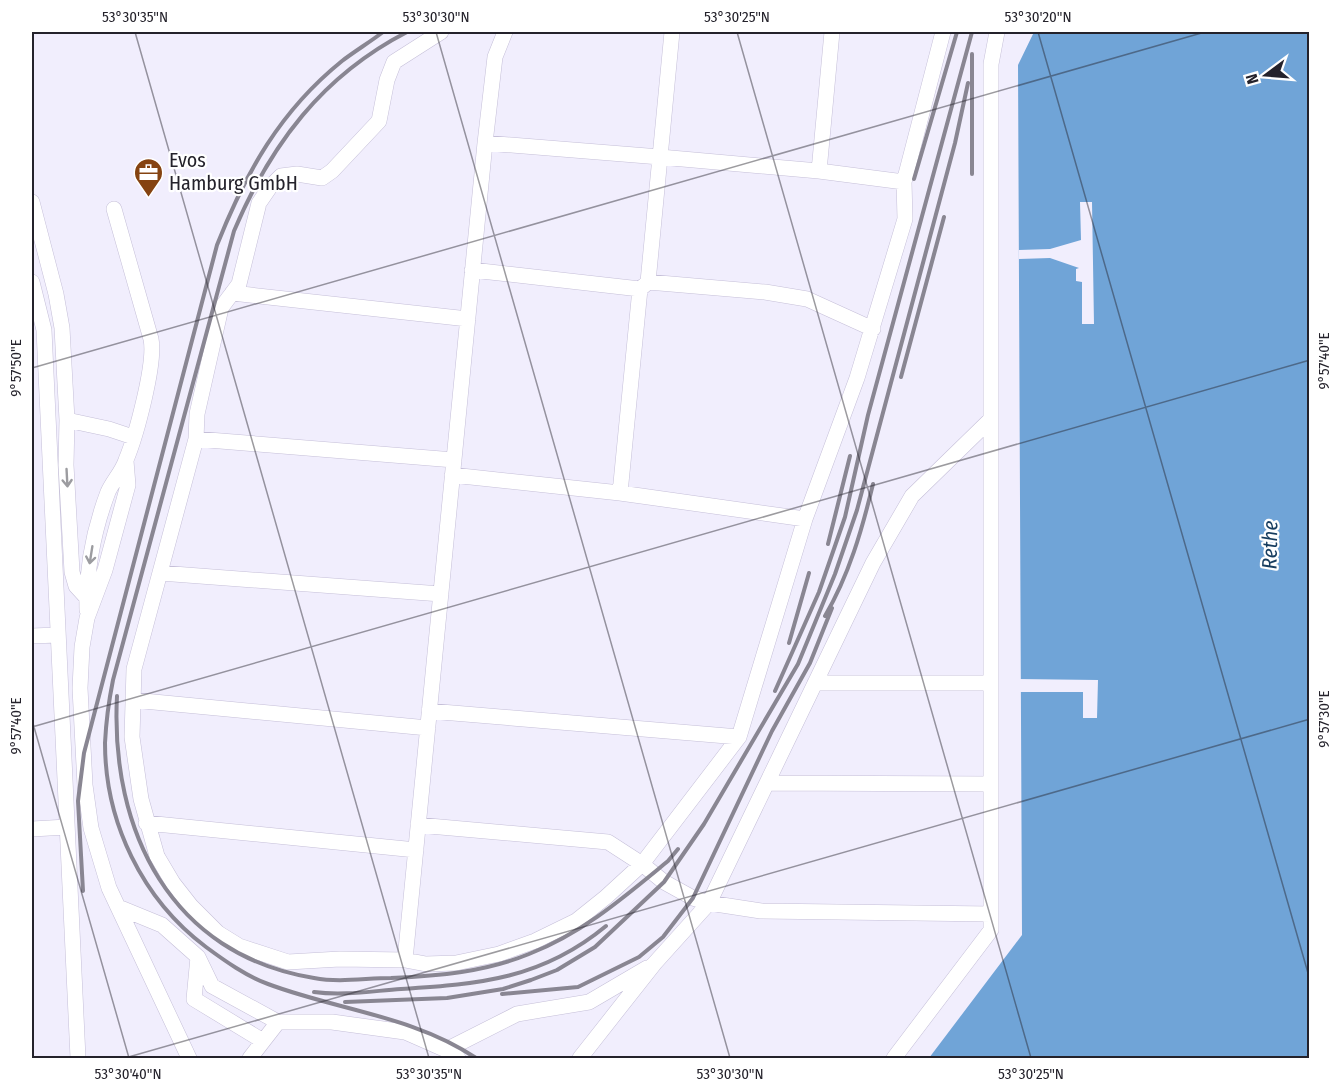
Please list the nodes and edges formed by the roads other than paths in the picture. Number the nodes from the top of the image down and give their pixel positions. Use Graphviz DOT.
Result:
graph roads {
  1 [pos="441,32"];
  2 [pos="506,32"];
  3 [pos="672,32"];
  4 [pos="832,32"];
  5 [pos="943,32"];
  6 [pos="997,32"];
  7 [pos="485,143"];
  8 [pos="660,157"];
  9 [pos="819,171"];
  10 [pos="904,182"];
  11 [pos="32,202"];
  12 [pos="114,209"];
  13 [pos="472,270"];
  14 [pos="32,282"];
  15 [pos="644,286"];
  16 [pos="232,293"];
  17 [pos="468,319"];
  18 [pos="873,329"];
  19 [pos="39,399"];
  20 [pos="991,419"];
  21 [pos="68,420"];
  22 [pos="133,437"];
  23 [pos="196,439"];
  24 [pos="126,461"];
  25 [pos="453,468"];
  26 [pos="620,493"];
  27 [pos="805,519"];
  28 [pos="160,573"];
  29 [pos="441,594"];
  30 [pos="87,598"];
  31 [pos="87,618"];
  32 [pos="57,635"];
  33 [pos="32,636"];
  34 [pos="815,683"];
  35 [pos="991,683"];
  36 [pos="133,700"];
  37 [pos="429,711"];
  38 [pos="428,728"];
  39 [pos="739,737"];
  40 [pos="767,783"];
  41 [pos="992,784"];
  42 [pos="146,823"];
  43 [pos="418,825"];
  44 [pos="67,827"];
  45 [pos="32,829"];
  46 [pos="416,850"];
  47 [pos="642,864"];
  48 [pos="708,903"];
  49 [pos="118,907"];
  50 [pos="992,914"];
  51 [pos="198,957"];
  52 [pos="405,960"];
  53 [pos="654,964"];
  54 [pos="278,1022"];
  55 [pos="263,1041"];
  56 [pos="452,1054"];
  57 [pos="78,1059"];
  58 [pos="189,1059"];
  59 [pos="250,1059"];
  60 [pos="580,1059"];
  61 [pos="894,1059"];
  1 -- 16 [label="street"];
  2 -- 7 [label="street"];
  3 -- 8 [label="street"];
  4 -- 9 [label="street"];
  5 -- 10 [label="street"];
  6 -- 20 [label="street"];
  7 -- 8 [label="street"];
  7 -- 13 [label="street"];
  8 -- 9 [label="street"];
  8 -- 15 [label="street"];
  9 -- 10 [label="street"];
  10 -- 18 [label="street"];
  11 -- 21 [label="street"];
  12 -- 22 [label="street"];
  13 -- 15 [label="street"];
  13 -- 17 [label="street"];
  14 -- 19 [label="street"];
  15 -- 18 [label="street"];
  15 -- 26 [label="street"];
  16 -- 17 [label="street"];
  16 -- 23 [label="street"];
  17 -- 25 [label="street"];
  18 -- 27 [label="street"];
  19 -- 32 [label="street"];
  20 -- 34 [label="street"];
  20 -- 35 [label="street"];
  21 -- 22 [label="street"];
  21 -- 30 [label="street, one-way"];
  22 -- 24 [label="street"];
  23 -- 25 [label="street"];
  23 -- 28 [label="street"];
  24 -- 30 [label="street, one-way"];
  24 -- 31 [label="street"];
  25 -- 26 [label="street"];
  25 -- 29 [label="street"];
  26 -- 27 [label="street"];
  27 -- 39 [label="street"];
  28 -- 29 [label="street"];
  28 -- 36 [label="street"];
  29 -- 37 [label="street"];
  30 -- 31 [label="street"];
  31 -- 49 [label="street"];
  32 -- 33 [label="street"];
  32 -- 44 [label="street"];
  34 -- 35 [label="street"];
  34 -- 40 [label="street"];
  35 -- 41 [label="street"];
  36 -- 38 [label="street"];
  36 -- 42 [label="street"];
  37 -- 38 [label="street"];
  37 -- 39 [label="street"];
  38 -- 43 [label="street"];
  39 -- 47 [label="street"];
  40 -- 41 [label="street"];
  40 -- 48 [label="street"];
  41 -- 50 [label="street"];
  42 -- 46 [label="street"];
  42 -- 52 [label="street"];
  43 -- 46 [label="street"];
  43 -- 47 [label="street"];
  44 -- 45 [label="street"];
  44 -- 57 [label="street"];
  46 -- 52 [label="street"];
  47 -- 48 [label="street"];
  47 -- 52 [label="street"];
  48 -- 50 [label="street"];
  48 -- 53 [label="street"];
  49 -- 51 [label="street"];
  49 -- 58 [label="street"];
  50 -- 61 [label="street"];
  51 -- 54 [label="street"];
  51 -- 55 [label="street"];
  53 -- 56 [label="street"];
  53 -- 60 [label="street"];
  54 -- 55 [label="street"];
  54 -- 56 [label="street"];
  55 -- 59 [label="street"];
}
